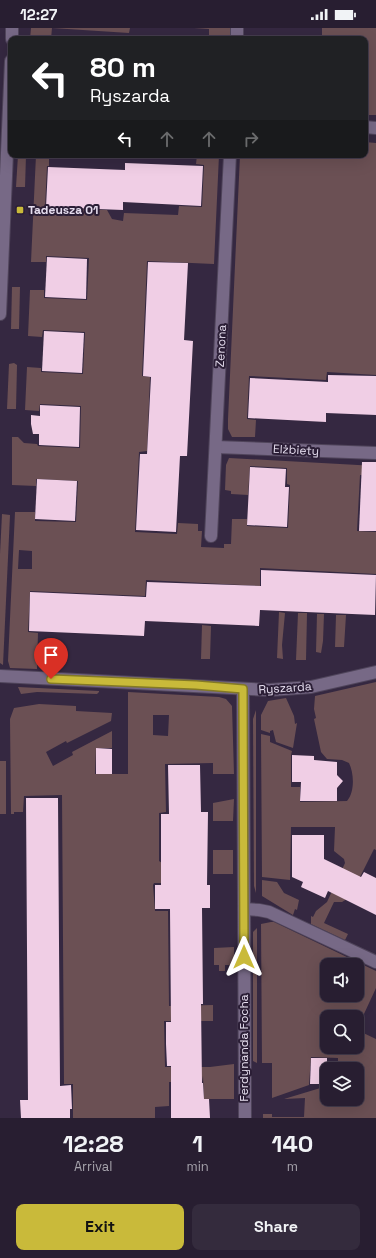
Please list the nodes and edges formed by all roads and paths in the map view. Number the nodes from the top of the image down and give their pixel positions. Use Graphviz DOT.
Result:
graph roads {
  1 [pos="8,152"];
  2 [pos="230,158"];
  3 [pos="0,314"];
  4 [pos="216,447"];
  5 [pos="376,453"];
  6 [pos="211,536"];
  7 [pos="376,672"];
  8 [pos="0,676"];
  9 [pos="243,689"];
  10 [pos="244,909"];
  11 [pos="376,962"];
  12 [pos="244,1118"];
  1 -- 3 [label="street"];
  2 -- 4 [label="street, Zenona"];
  4 -- 5 [label="street, Elżbiety"];
  4 -- 6 [label="street, Zenona"];
  7 -- 9 [label="street, Ryszarda"];
  8 -- 9 [label="street, Ryszarda"];
  9 -- 10 [label="street, Ferdynanda Focha"];
  10 -- 11 [label="street"];
  10 -- 12 [label="street, Ferdynanda Focha"];
}
